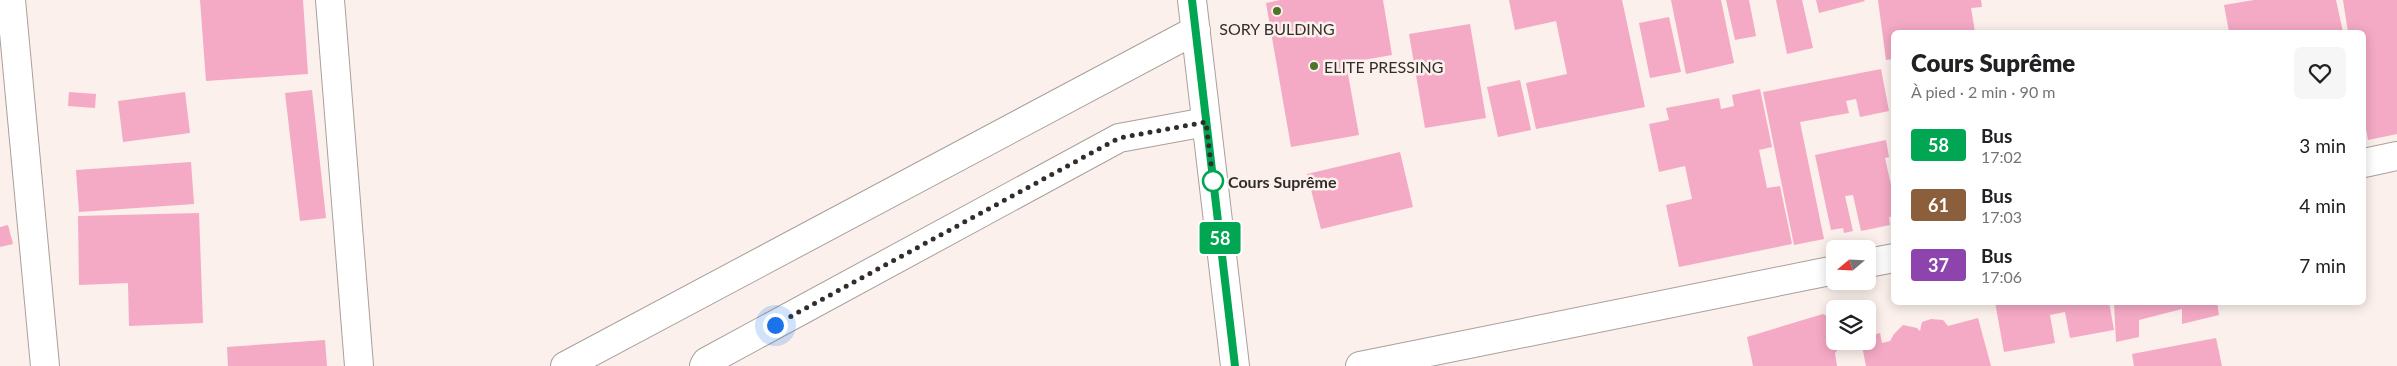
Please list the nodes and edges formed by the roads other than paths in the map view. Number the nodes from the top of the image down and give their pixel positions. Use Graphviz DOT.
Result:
graph roads {
  1 [pos="11,0"];
  2 [pos="330,0"];
  3 [pos="1192,0"];
  4 [pos="1196,30"];
  5 [pos="1206,122"];
  6 [pos="2397,156"];
  7 [pos="2366,163"];
  8 [pos="1891,259"];
  9 [pos="1876,261"];
  10 [pos="1826,272"];
  11 [pos="46,366"];
  12 [pos="359,366"];
  13 [pos="565,366"];
  14 [pos="704,366"];
  15 [pos="1235,366"];
  16 [pos="1360,366"];
  1 -- 11 [label="street"];
  2 -- 12 [label="street"];
  3 -- 4 [label="street"];
  4 -- 5 [label="street"];
  4 -- 13 [label="street"];
  5 -- 14 [label="street"];
  5 -- 15 [label="street"];
  6 -- 7 [label="street"];
  8 -- 9 [label="street"];
  10 -- 16 [label="street"];
}
